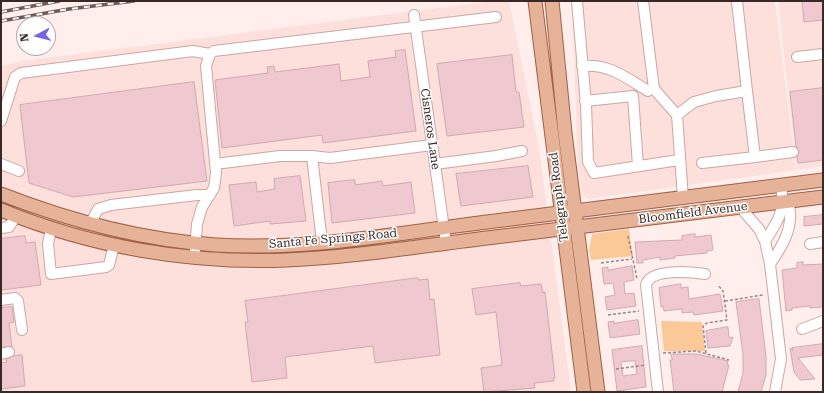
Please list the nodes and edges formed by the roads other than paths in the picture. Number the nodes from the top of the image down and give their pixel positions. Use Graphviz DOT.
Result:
graph roads {
  1 [pos="535,1"];
  2 [pos="552,1"];
  3 [pos="577,1"];
  4 [pos="643,1"];
  5 [pos="737,1"];
  6 [pos="414,15"];
  7 [pos="496,16"];
  8 [pos="416,26"];
  9 [pos="210,54"];
  10 [pos="823,54"];
  11 [pos="797,57"];
  12 [pos="582,66"];
  13 [pos="651,90"];
  14 [pos="747,91"];
  15 [pos="633,96"];
  16 [pos="585,101"];
  17 [pos="677,115"];
  18 [pos="1,121"];
  19 [pos="432,145"];
  20 [pos="522,151"];
  21 [pos="793,152"];
  22 [pos="312,156"];
  23 [pos="755,157"];
  24 [pos="679,160"];
  25 [pos="1,164"];
  26 [pos="216,164"];
  27 [pos="435,164"];
  28 [pos="702,164"];
  29 [pos="638,166"];
  30 [pos="19,171"];
  31 [pos="823,180"];
  32 [pos="781,185"];
  33 [pos="1,194"];
  34 [pos="210,195"];
  35 [pos="823,197"];
  36 [pos="683,198"];
  37 [pos="784,202"];
  38 [pos="740,207"];
  39 [pos="1,210"];
  40 [pos="575,211"];
  41 [pos="561,213"];
  42 [pos="16,216"];
  43 [pos="90,224"];
  44 [pos="444,227"];
  45 [pos="577,227"];
  46 [pos="1,228"];
  47 [pos="51,229"];
  48 [pos="563,229"];
  49 [pos="765,241"];
  50 [pos="322,242"];
  51 [pos="823,242"];
  52 [pos="196,243"];
  53 [pos="446,243"];
  54 [pos="810,244"];
  55 [pos="114,245"];
  56 [pos="194,257"];
  57 [pos="770,264"];
  58 [pos="705,274"];
  59 [pos="1,300"];
  60 [pos="823,321"];
  61 [pos="802,329"];
  62 [pos="22,330"];
  63 [pos="584,392"];
  64 [pos="598,392"];
  65 [pos="658,392"];
  66 [pos="775,392"];
  1 -- 41 [label="main road, Telegraph Road"];
  2 -- 40 [label="main road, Telegraph Road"];
  3 -- 12 [label="street"];
  4 -- 13 [label="street"];
  5 -- 14 [label="street"];
  6 -- 8 [label="street, Cisneros Lane"];
  7 -- 8 [label="street"];
  8 -- 9 [label="street"];
  8 -- 19 [label="street, Cisneros Lane"];
  9 -- 18 [label="street"];
  9 -- 26 [label="street"];
  10 -- 11 [label="street"];
  12 -- 13 [label="street"];
  12 -- 16 [label="street"];
  13 -- 15 [label="street"];
  13 -- 17 [label="street"];
  14 -- 17 [label="street"];
  14 -- 23 [label="street"];
  15 -- 16 [label="street"];
  15 -- 29 [label="street"];
  16 -- 29 [label="street"];
  17 -- 24 [label="street"];
  19 -- 22 [label="street"];
  19 -- 27 [label="street, Cisneros Lane"];
  20 -- 27 [label="street"];
  21 -- 23 [label="street"];
  22 -- 26 [label="street"];
  22 -- 50 [label="street"];
  23 -- 28 [label="street"];
  24 -- 29 [label="street"];
  24 -- 36 [label="street"];
  25 -- 30 [label="street"];
  26 -- 34 [label="street"];
  27 -- 44 [label="street, Cisneros Lane"];
  31 -- 32 [label="main road, Bloomfield Avenue"];
  32 -- 36 [label="main road, Bloomfield Avenue"];
  32 -- 37 [label="street"];
  33 -- 43 [label="main road, Santa Fe Springs Road"];
  34 -- 43 [label="street"];
  34 -- 52 [label="street"];
  35 -- 37 [label="main road, Bloomfield Avenue"];
  36 -- 40 [label="main road, Bloomfield Avenue"];
  37 -- 38 [label="main road, Bloomfield Avenue"];
  37 -- 49 [label="street"];
  37 -- 57 [label="street"];
  38 -- 45 [label="main road, Bloomfield Avenue"];
  38 -- 49 [label="street"];
  39 -- 42 [label="main road, Santa Fe Springs Road"];
  40 -- 41 [label="main road, Santa Fe Springs Road"];
  40 -- 45 [label="main road, Telegraph Road"];
  41 -- 44 [label="main road, Santa Fe Springs Road"];
  41 -- 48 [label="main road, Telegraph Road"];
  42 -- 46 [label="street"];
  42 -- 47 [label="main road, Santa Fe Springs Road"];
  43 -- 52 [label="main road, Santa Fe Springs Road"];
  44 -- 50 [label="main road, Santa Fe Springs Road"];
  44 -- 53 [label="street, Cisneros Lane"];
  45 -- 48 [label="main road, Bloomfield Avenue"];
  45 -- 64 [label="main road, Telegraph Road"];
  47 -- 55 [label="main road, Santa Fe Springs Road"];
  47 -- 55 [label="street"];
  48 -- 53 [label="main road, Santa Fe Springs Road"];
  48 -- 63 [label="main road, Telegraph Road"];
  49 -- 57 [label="street"];
  50 -- 52 [label="main road, Santa Fe Springs Road"];
  51 -- 54 [label="street"];
  52 -- 56 [label="street"];
  53 -- 56 [label="main road, Santa Fe Springs Road"];
  55 -- 56 [label="main road, Santa Fe Springs Road"];
  57 -- 66 [label="street"];
  58 -- 65 [label="street"];
  59 -- 62 [label="street"];
  60 -- 61 [label="street"];
}
